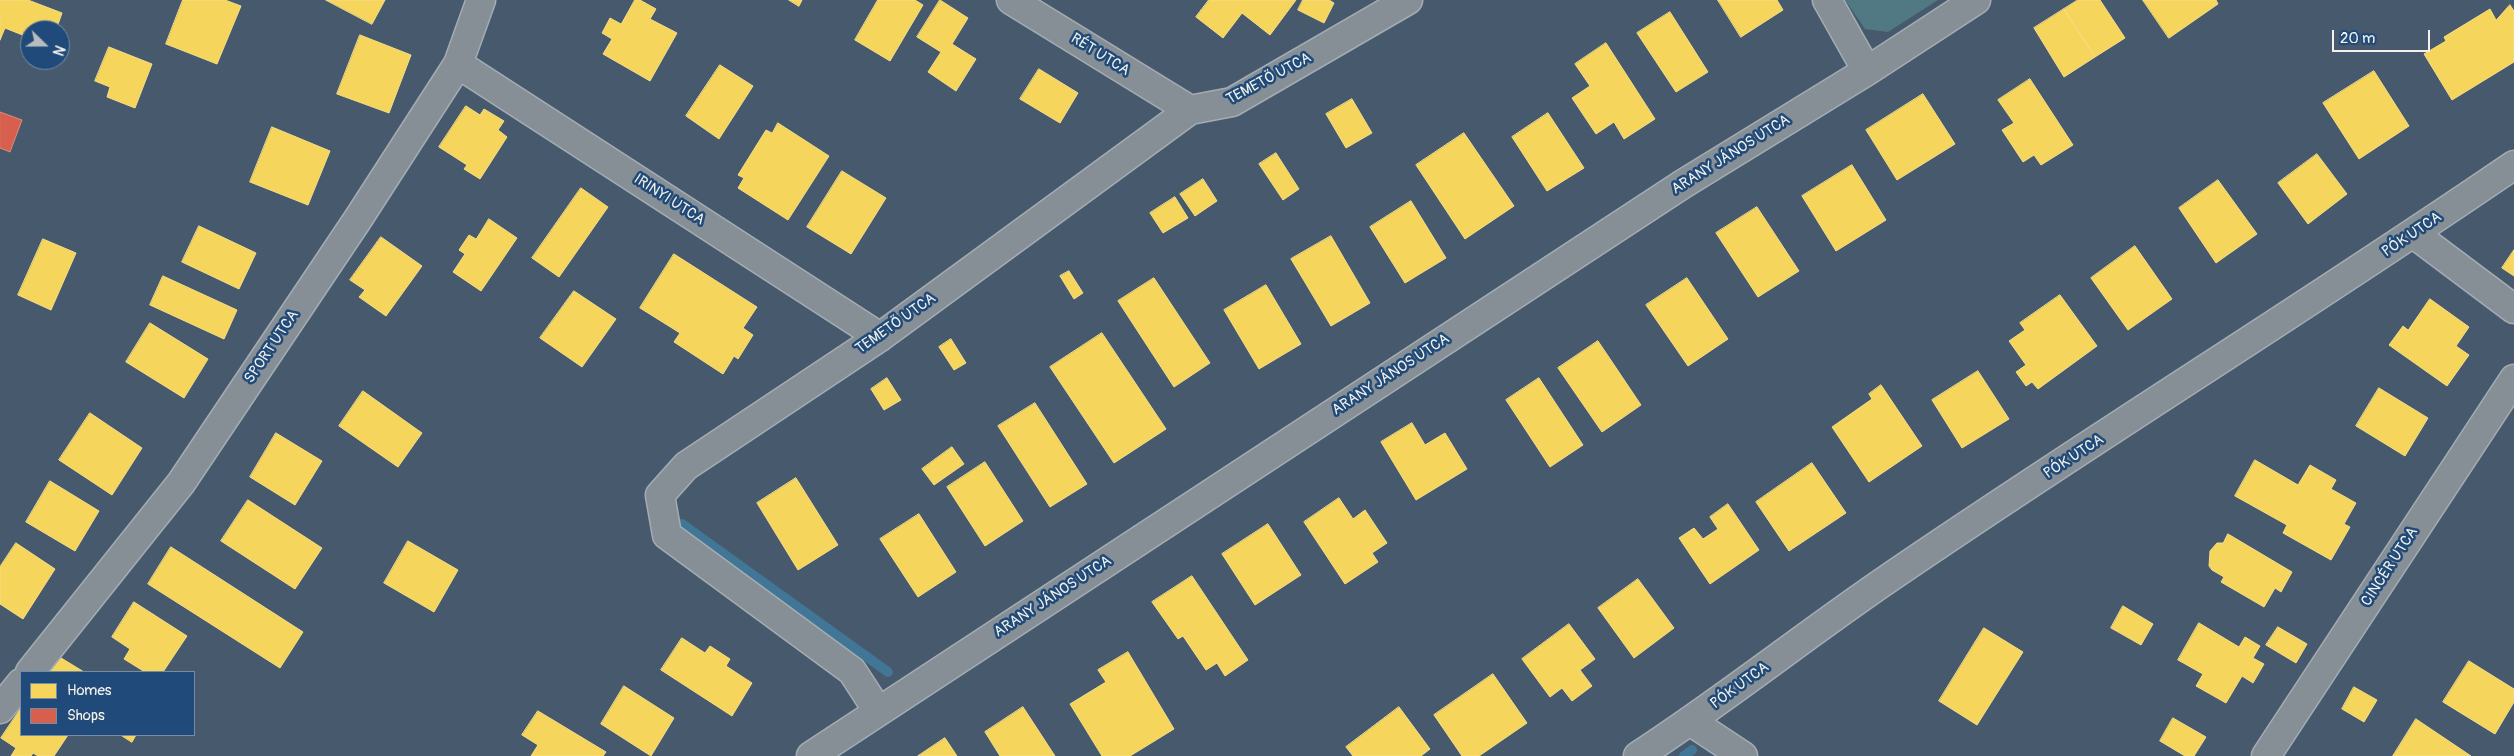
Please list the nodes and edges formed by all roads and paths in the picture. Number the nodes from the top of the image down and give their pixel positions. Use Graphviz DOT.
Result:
graph roads {
  1 [pos="481,0"];
  2 [pos="1011,0"];
  3 [pos="1408,0"];
  4 [pos="1827,0"];
  5 [pos="1976,0"];
  6 [pos="458,64"];
  7 [pos="1866,71"];
  8 [pos="1190,110"];
  9 [pos="2514,165"];
  10 [pos="2414,234"];
  11 [pos="2514,309"];
  12 [pos="880,337"];
  13 [pos="2514,379"];
  14 [pos="31,671"];
  15 [pos="20,684"];
  16 [pos="0,709"];
  17 [pos="878,711"];
  18 [pos="1690,722"];
  19 [pos="811,756"];
  20 [pos="1638,756"];
  21 [pos="1743,756"];
  22 [pos="2266,756"];
  1 -- 6 [label="street, SPORT UTCA"];
  2 -- 8 [label="street, RÉT UTCA"];
  3 -- 8 [label="street, TEMETŐ UTCA"];
  4 -- 7 [label="street"];
  5 -- 7 [label="street, ARANY JÁNOS UTCA"];
  6 -- 12 [label="street, IRINYI UTCA"];
  6 -- 14 [label="street, SPORT UTCA"];
  7 -- 17 [label="street, ARANY JÁNOS UTCA"];
  8 -- 12 [label="street, TEMETŐ UTCA"];
  9 -- 10 [label="street, PÓK UTCA"];
  10 -- 11 [label="street"];
  10 -- 18 [label="street, PÓK UTCA"];
  12 -- 17 [label="street, TEMETŐ UTCA"];
  13 -- 22 [label="street, CINCÉR UTCA"];
  15 -- 16 [label="street"];
  17 -- 19 [label="street, ARANY JÁNOS UTCA"];
  18 -- 20 [label="street, PÓK UTCA"];
  18 -- 21 [label="street"];
}
